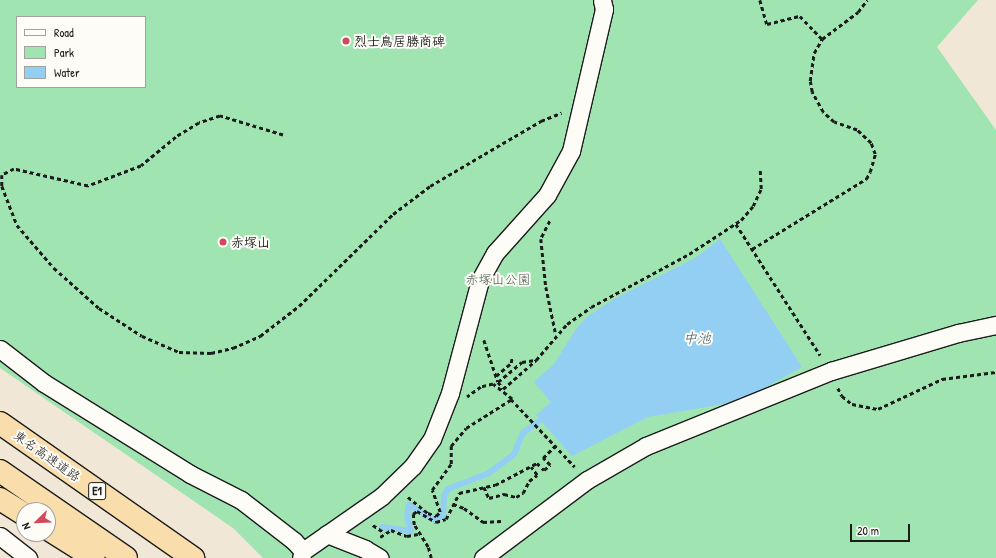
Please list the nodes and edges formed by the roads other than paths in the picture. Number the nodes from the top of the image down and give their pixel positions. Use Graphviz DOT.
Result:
graph roads {
  1 [pos="602,0"];
  2 [pos="996,325"];
  3 [pos="0,349"];
  4 [pos="0,423"];
  5 [pos="0,471"];
  6 [pos="0,498"];
  7 [pos="16,509"];
  8 [pos="56,534"];
  9 [pos="327,534"];
  10 [pos="0,536"];
  11 [pos="302,554"];
  12 [pos="28,558"];
  13 [pos="94,558"];
  14 [pos="126,558"];
  15 [pos="193,558"];
  16 [pos="380,558"];
  17 [pos="483,558"];
  1 -- 9 [label="street"];
  2 -- 17 [label="street"];
  3 -- 11 [label="street"];
  4 -- 15 [label="highway, 東名高速道路 / E1"];
  5 -- 14 [label="highway"];
  6 -- 7 [label="highway"];
  8 -- 13 [label="highway"];
  9 -- 11 [label="street"];
  9 -- 16 [label="street"];
  10 -- 12 [label="street"];
}
